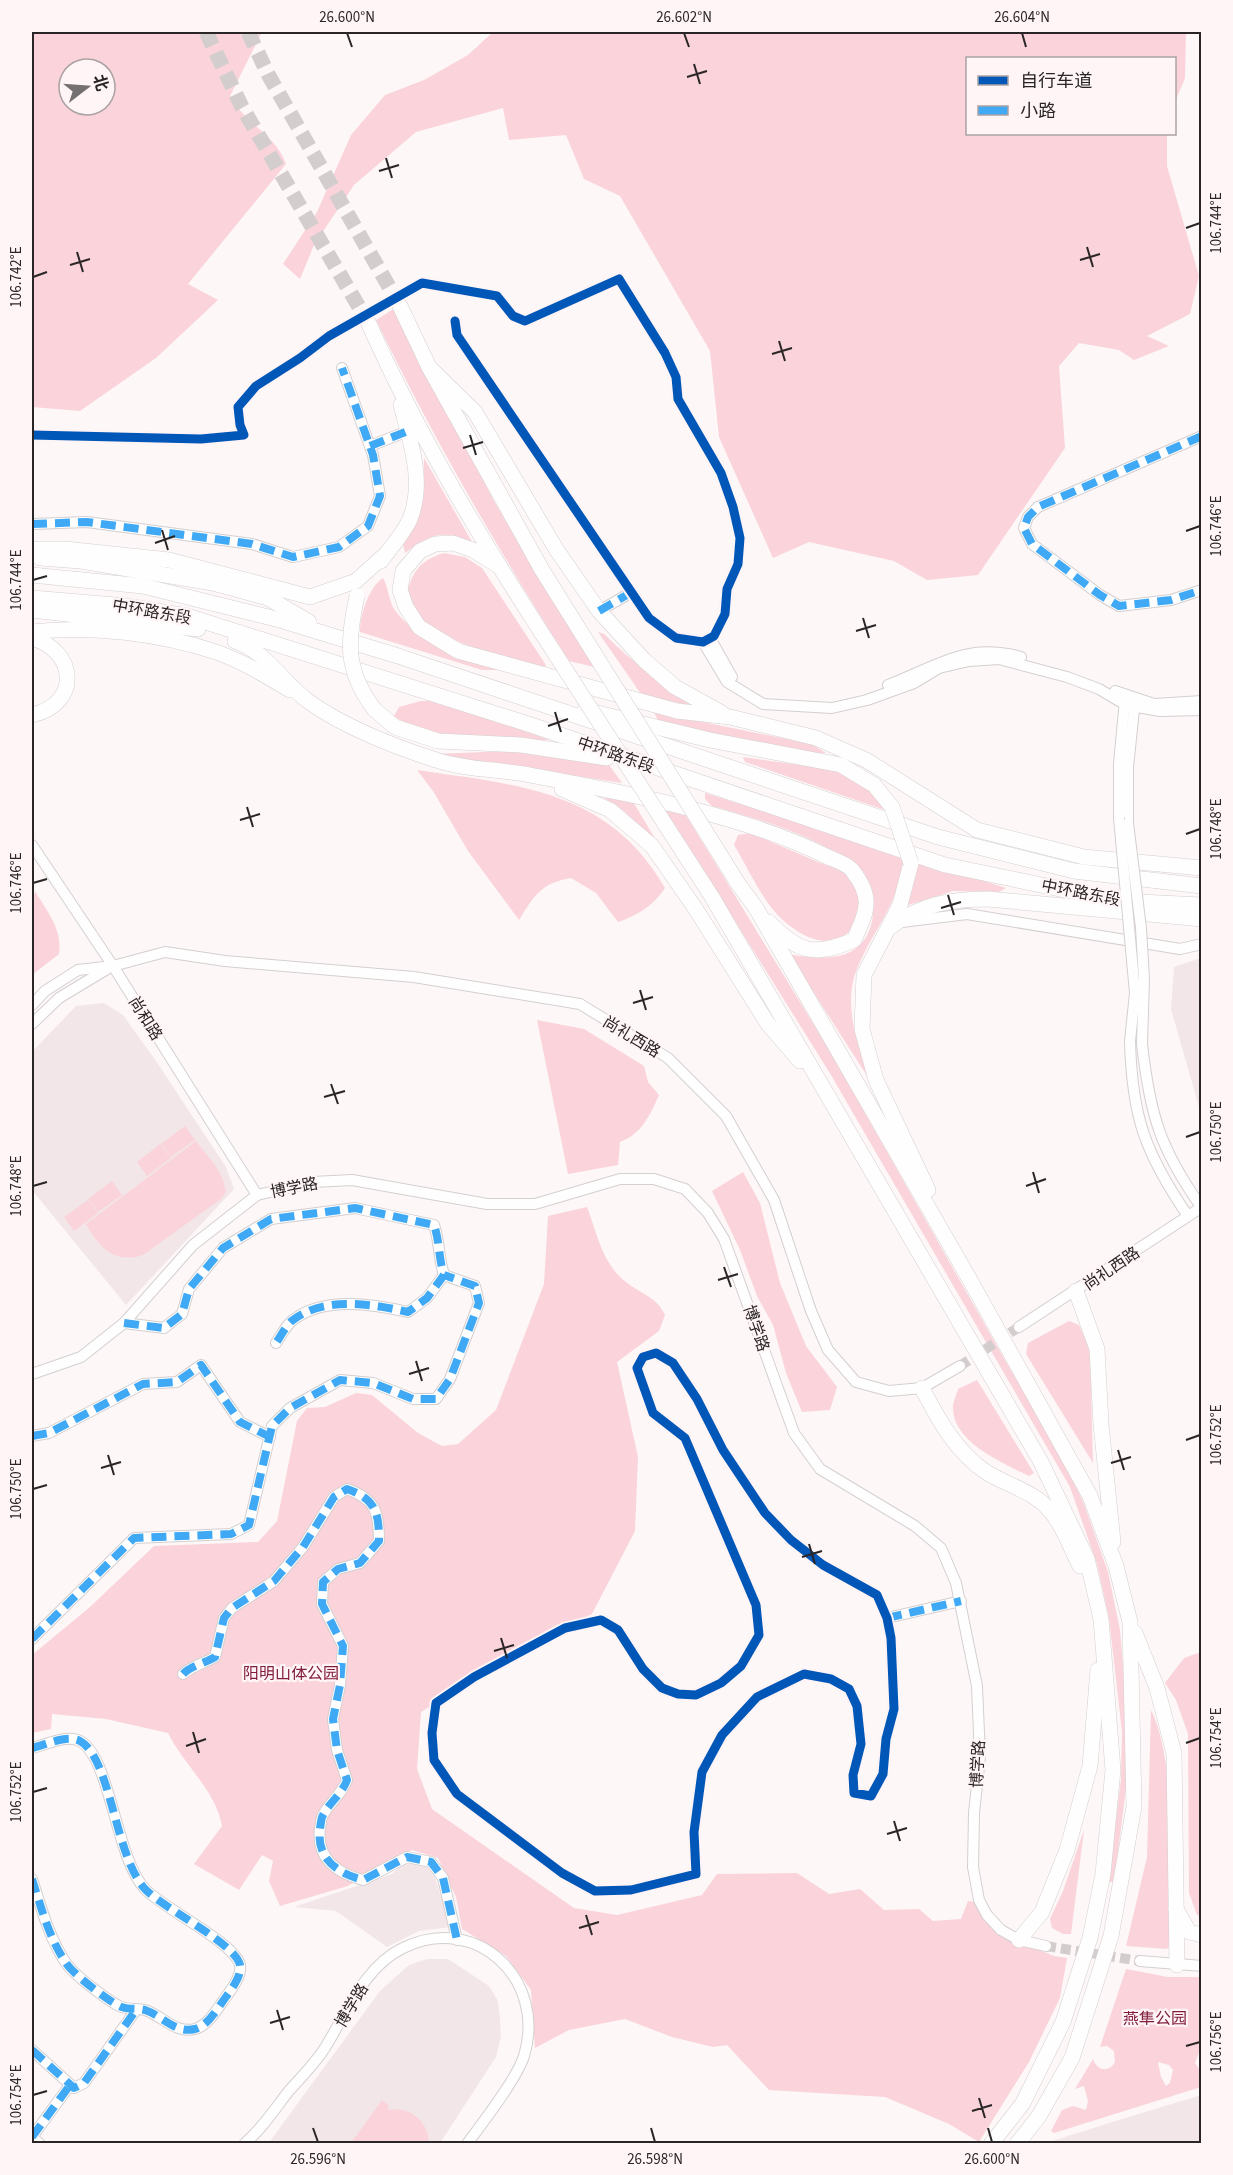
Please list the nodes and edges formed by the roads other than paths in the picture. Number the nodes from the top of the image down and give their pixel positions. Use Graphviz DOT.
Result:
graph roads {
  1 [pos="400,306"];
  2 [pos="455,321"];
  3 [pos="369,324"];
  4 [pos="429,367"];
  5 [pos="342,368"];
  6 [pos="395,384"];
  7 [pos="408,431"];
  8 [pos="32,435"];
  9 [pos="1202,436"];
  10 [pos="370,446"];
  11 [pos="32,524"];
  12 [pos="32,549"];
  13 [pos="387,553"];
  14 [pos="32,558"];
  15 [pos="499,566"];
  16 [pos="32,575"];
  17 [pos="1202,590"];
  18 [pos="632,592"];
  19 [pos="32,598"];
  20 [pos="32,610"];
  21 [pos="599,612"];
  22 [pos="32,632"];
  23 [pos="333,636"];
  24 [pos="32,638"];
  25 [pos="706,640"];
  26 [pos="475,683"];
  27 [pos="1202,700"];
  28 [pos="307,701"];
  29 [pos="1130,702"];
  30 [pos="1202,710"];
  31 [pos="32,715"];
  32 [pos="730,717"];
  33 [pos="640,762"];
  34 [pos="529,775"];
  35 [pos="1123,820"];
  36 [pos="32,844"];
  37 [pos="1202,868"];
  38 [pos="1202,886"];
  39 [pos="1202,905"];
  40 [pos="756,908"];
  41 [pos="1202,919"];
  42 [pos="893,925"];
  43 [pos="1202,944"];
  44 [pos="113,966"];
  45 [pos="32,1005"];
  46 [pos="32,1024"];
  47 [pos="826,1092"];
  48 [pos="256,1195"];
  49 [pos="1201,1207"];
  50 [pos="1188,1216"];
  51 [pos="444,1275"];
  52 [pos="970,1280"];
  53 [pos="1076,1291"];
  54 [pos="124,1323"];
  55 [pos="1019,1327"];
  56 [pos="276,1343"];
  57 [pos="960,1366"];
  58 [pos="32,1374"];
  59 [pos="922,1388"];
  60 [pos="32,1436"];
  61 [pos="270,1437"];
  62 [pos="1116,1566"];
  63 [pos="1095,1594"];
  64 [pos="961,1601"];
  65 [pos="886,1618"];
  66 [pos="1101,1619"];
  67 [pos="1130,1622"];
  68 [pos="32,1639"];
  69 [pos="183,1674"];
  70 [pos="32,1748"];
  71 [pos="32,1879"];
  72 [pos="1175,1907"];
  73 [pos="1202,1935"];
  74 [pos="458,1940"];
  75 [pos="1019,1940"];
  76 [pos="1046,1946"];
  77 [pos="1140,1961"];
  78 [pos="1177,1965"];
  79 [pos="1202,1966"];
  80 [pos="136,2010"];
  81 [pos="32,2050"];
  82 [pos="70,2085"];
  83 [pos="32,2137"];
  84 [pos="40,2144"];
  85 [pos="244,2144"];
  86 [pos="467,2144"];
  87 [pos="991,2144"];
  88 [pos="1017,2144"];
  1 -- 4 [label="highway"];
  2 -- 18 [label="street"];
  3 -- 6 [label="highway"];
  4 -- 21 [label="highway"];
  4 -- 40 [label="highway, bridge"];
  5 -- 10 [label="street"];
  6 -- 7 [label="highway"];
  6 -- 15 [label="highway"];
  7 -- 10 [label="street"];
  7 -- 13 [label="highway"];
  8 -- 25 [label="street"];
  9 -- 17 [label="street"];
  10 -- 11 [label="street"];
  12 -- 13 [label="highway"];
  13 -- 33 [label="highway, bridge"];
  14 -- 23 [label="highway"];
  15 -- 32 [label="highway"];
  15 -- 47 [label="highway, bridge"];
  16 -- 23 [label="highway, 中环路东段"];
  18 -- 21 [label="street"];
  18 -- 25 [label="street"];
  19 -- 33 [label="highway, 中环路东段"];
  20 -- 28 [label="highway"];
  21 -- 32 [label="highway"];
  22 -- 28 [label="highway"];
  23 -- 26 [label="highway, 中环路东段"];
  24 -- 31 [label="highway"];
  25 -- 29 [label="street"];
  26 -- 38 [label="highway, 中环路东段"];
  26 -- 42 [label="highway, bridge"];
  27 -- 29 [label="street"];
  28 -- 34 [label="highway"];
  29 -- 30 [label="street"];
  29 -- 35 [label="street"];
  32 -- 37 [label="highway"];
  33 -- 39 [label="highway, 中环路东段"];
  34 -- 40 [label="highway"];
  34 -- 47 [label="highway"];
  35 -- 49 [label="street, bridge"];
  35 -- 50 [label="street, bridge"];
  36 -- 44 [label="street, 尚和路"];
  40 -- 52 [label="highway"];
  41 -- 42 [label="highway"];
  42 -- 43 [label="street"];
  42 -- 52 [label="highway"];
  44 -- 45 [label="street, 尚礼西路"];
  44 -- 46 [label="street, 尚礼西路"];
  44 -- 48 [label="street, 尚和路"];
  44 -- 59 [label="street, 尚礼西路"];
  47 -- 63 [label="highway"];
  48 -- 54 [label="street, 博学路"];
  48 -- 64 [label="street, 博学路"];
  49 -- 50 [label="street, 尚礼西路"];
  50 -- 53 [label="street, 尚礼西路"];
  51 -- 54 [label="street"];
  51 -- 56 [label="street"];
  51 -- 61 [label="street"];
  52 -- 62 [label="highway"];
  53 -- 55 [label="street, 尚礼西路"];
  53 -- 62 [label="highway"];
  54 -- 58 [label="street, 博学路"];
  57 -- 59 [label="street, 尚礼西路"];
  59 -- 63 [label="highway"];
  60 -- 61 [label="street"];
  61 -- 68 [label="street"];
  62 -- 67 [label="highway"];
  63 -- 66 [label="highway"];
  64 -- 65 [label="street"];
  64 -- 75 [label="street, 博学路"];
  65 -- 65 [label="street"];
  66 -- 75 [label="highway"];
  66 -- 87 [label="highway"];
  67 -- 72 [label="highway"];
  67 -- 88 [label="highway"];
  69 -- 74 [label="street"];
  70 -- 80 [label="street"];
  71 -- 80 [label="street"];
  72 -- 73 [label="highway"];
  72 -- 78 [label="highway"];
  74 -- 85 [label="street, 博学路"];
  74 -- 86 [label="street, 博学路"];
  75 -- 76 [label="street, 博学路"];
  77 -- 78 [label="street"];
  78 -- 79 [label="street"];
  80 -- 82 [label="street"];
  81 -- 82 [label="street"];
  82 -- 83 [label="street"];
  83 -- 84 [label="street"];
}
